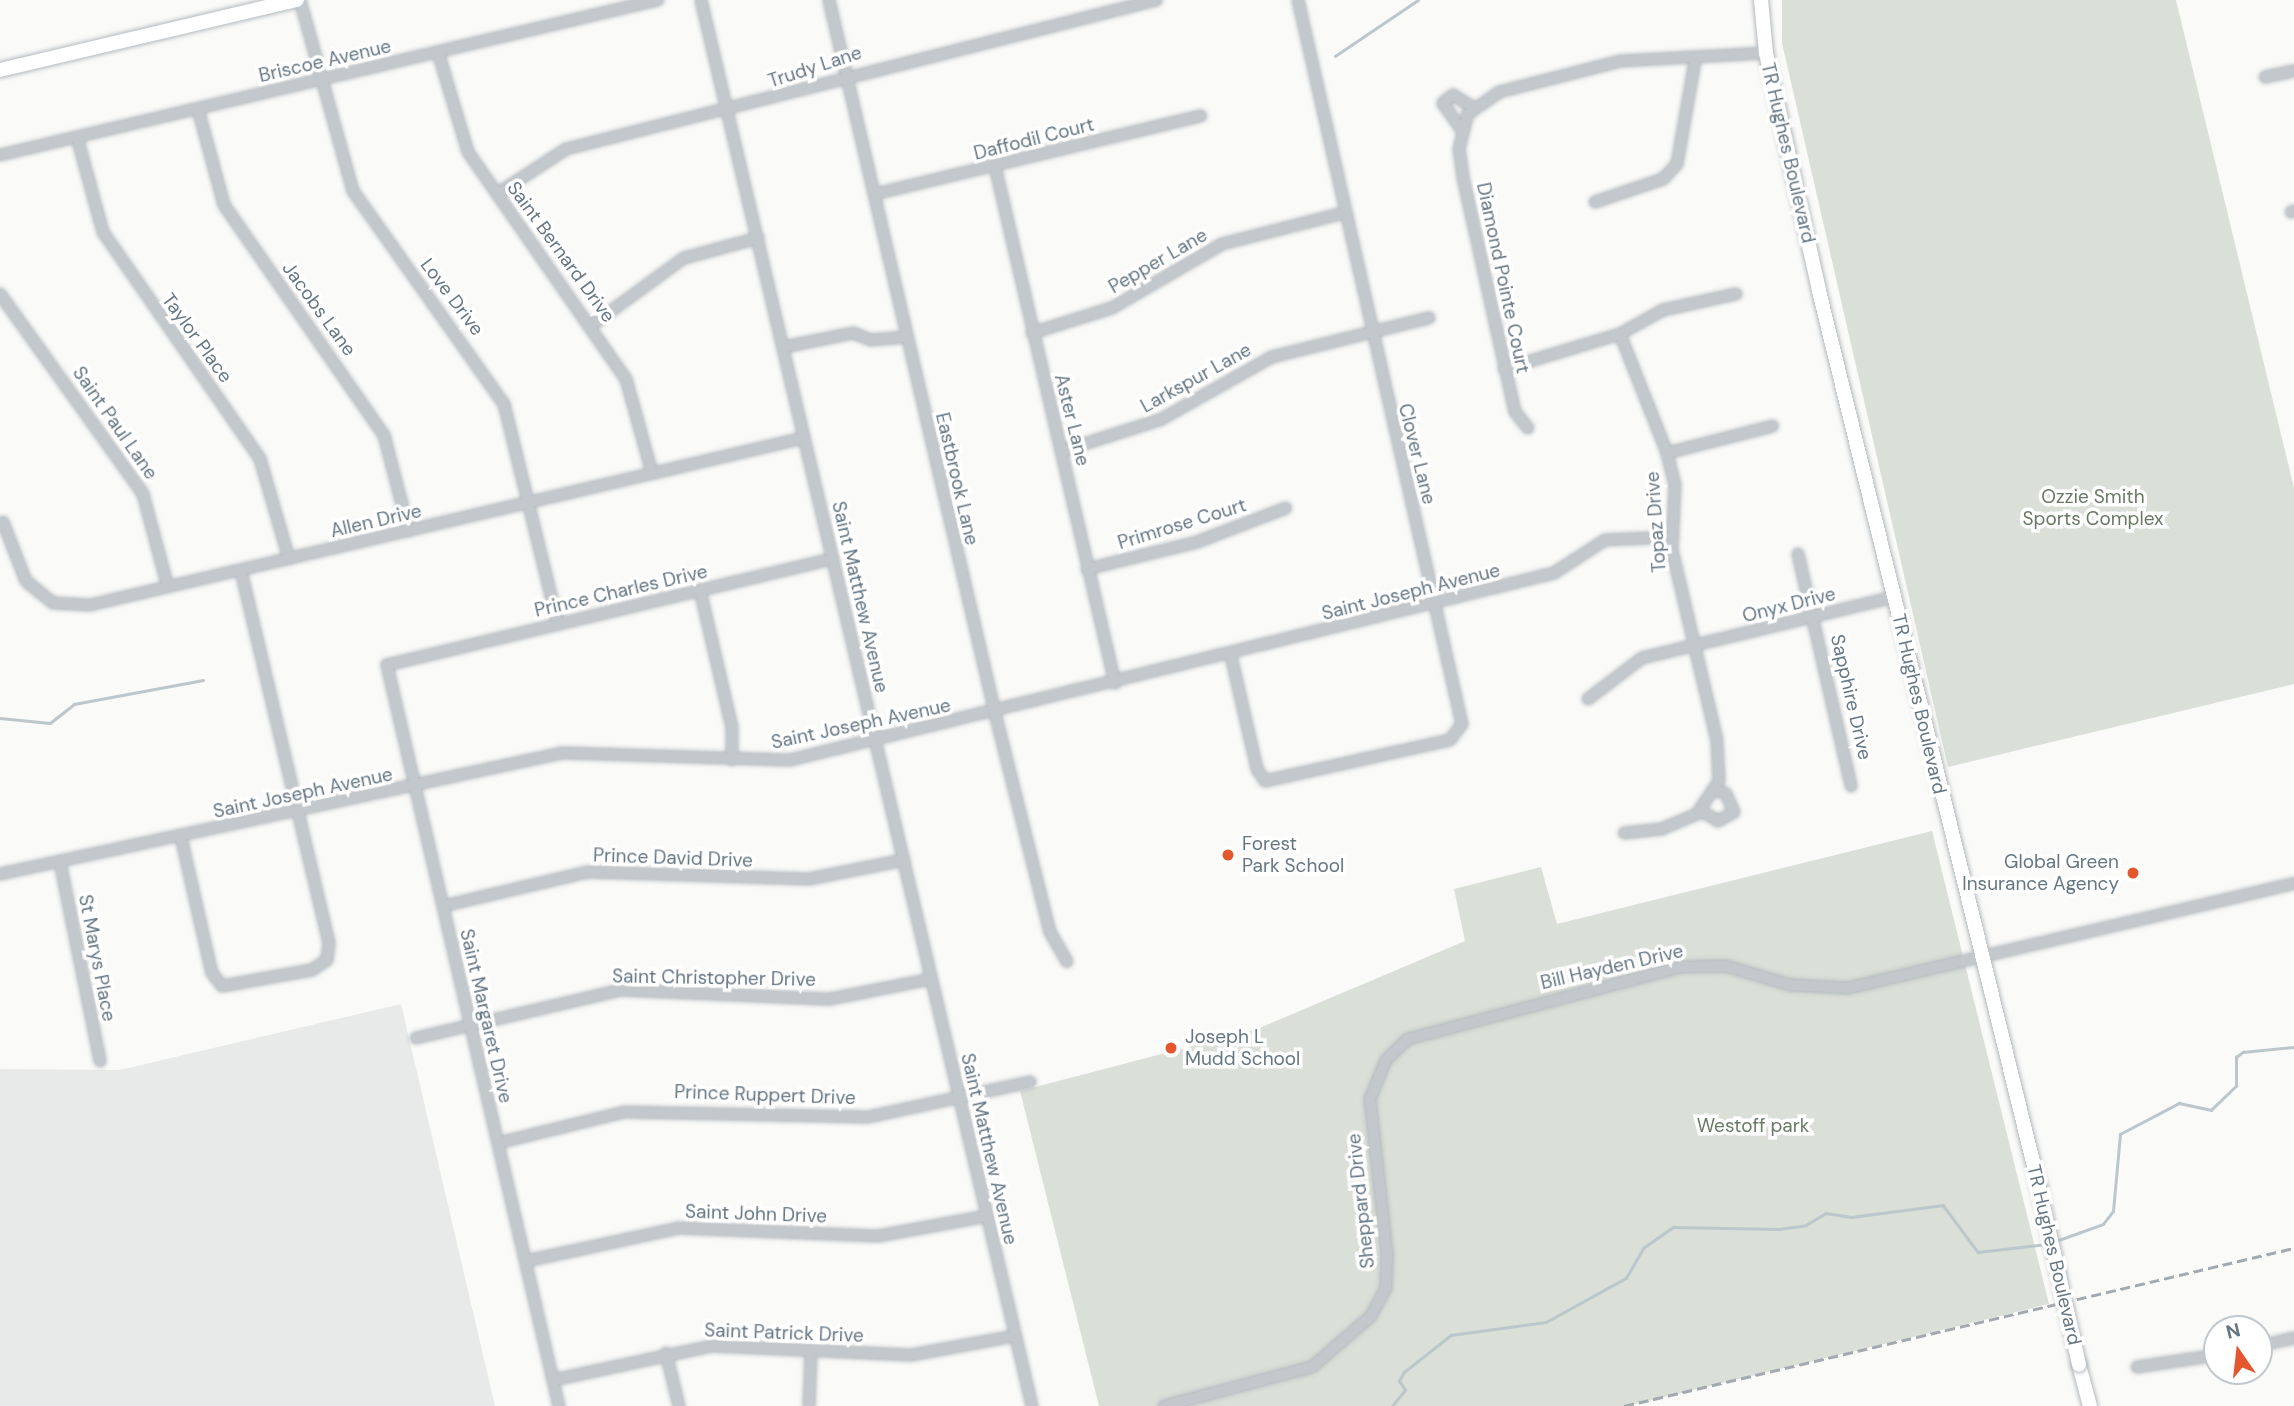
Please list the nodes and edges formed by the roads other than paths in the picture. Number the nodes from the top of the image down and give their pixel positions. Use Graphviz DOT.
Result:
graph roads {
  1 [pos="299,0"];
  2 [pos="658,0"];
  3 [pos="701,0"];
  4 [pos="829,0"];
  5 [pos="1156,0"];
  6 [pos="1298,0"];
  7 [pos="1761,0"];
  8 [pos="438,52"];
  9 [pos="1766,53"];
  10 [pos="1695,61"];
  11 [pos="0,69"];
  12 [pos="2294,71"];
  13 [pos="846,74"];
  14 [pos="2265,77"];
  15 [pos="318,80"];
  16 [pos="1474,108"];
  17 [pos="198,109"];
  18 [pos="727,111"];
  19 [pos="1201,116"];
  20 [pos="1461,129"];
  21 [pos="77,137"];
  22 [pos="0,155"];
  23 [pos="995,166"];
  24 [pos="497,194"];
  25 [pos="875,194"];
  26 [pos="1595,202"];
  27 [pos="1344,213"];
  28 [pos="758,238"];
  29 [pos="0,294"];
  30 [pos="1736,294"];
  31 [pos="1429,318"];
  32 [pos="592,325"];
  33 [pos="1032,333"];
  34 [pos="1370,333"];
  35 [pos="1620,334"];
  36 [pos="906,337"];
  37 [pos="784,347"];
  38 [pos="1504,369"];
  39 [pos="1773,426"];
  40 [pos="1528,428"];
  41 [pos="803,438"];
  42 [pos="1062,451"];
  43 [pos="1667,453"];
  44 [pos="652,473"];
  45 [pos="532,502"];
  46 [pos="1286,508"];
  47 [pos="3,522"];
  48 [pos="409,531"];
  49 [pos="1672,537"];
  50 [pos="1798,554"];
  51 [pos="289,559"];
  52 [pos="833,559"];
  53 [pos="1087,569"];
  54 [pos="242,570"];
  55 [pos="167,587"];
  56 [pos="700,590"];
  57 [pos="1894,597"];
  58 [pos="1436,604"];
  59 [pos="1814,617"];
  60 [pos="558,624"];
  61 [pos="1693,646"];
  62 [pos="417,656"];
  63 [pos="1231,656"];
  64 [pos="1115,683"];
  65 [pos="1588,699"];
  66 [pos="995,713"];
  67 [pos="876,741"];
  68 [pos="732,760"];
  69 [pos="415,786"];
  70 [pos="1852,786"];
  71 [pos="1716,790"];
  72 [pos="1701,811"];
  73 [pos="298,813"];
  74 [pos="1624,833"];
  75 [pos="181,837"];
  76 [pos="904,860"];
  77 [pos="60,862"];
  78 [pos="0,874"];
  79 [pos="2294,883"];
  80 [pos="443,906"];
  81 [pos="1978,957"];
  82 [pos="1067,961"];
  83 [pos="931,979"];
  84 [pos="470,1024"];
  85 [pos="416,1038"];
  86 [pos="100,1061"];
  87 [pos="1030,1082"];
  88 [pos="959,1097"];
  89 [pos="1370,1099"];
  90 [pos="498,1143"];
  91 [pos="987,1216"];
  92 [pos="526,1261"];
  93 [pos="1015,1336"];
  94 [pos="2294,1338"];
  95 [pos="2273,1343"];
  96 [pos="811,1351"];
  97 [pos="666,1353"];
  98 [pos="2203,1357"];
  99 [pos="2137,1367"];
  100 [pos="553,1380"];
  101 [pos="559,1406"];
  102 [pos="679,1406"];
  103 [pos="809,1406"];
  104 [pos="1032,1406"];
  105 [pos="1164,1406"];
  106 [pos="2090,1406"];
  1 -- 11 [label="main road"];
  1 -- 15 [label="street, Love Drive"];
  2 -- 8 [label="street, Briscoe Avenue"];
  3 -- 18 [label="street, Saint Matthew Avenue"];
  4 -- 13 [label="street, Eastbrook Lane"];
  5 -- 13 [label="street, Trudy Lane"];
  6 -- 27 [label="street, Clover Lane"];
  7 -- 9 [label="main road, TR Hughes Boulevard"];
  8 -- 15 [label="street, Briscoe Avenue"];
  8 -- 24 [label="street, Saint Bernard Drive"];
  9 -- 10 [label="street"];
  9 -- 57 [label="main road, TR Hughes Boulevard"];
  10 -- 16 [label="street"];
  10 -- 26 [label="street"];
  12 -- 14 [label="street"];
  13 -- 18 [label="street, Trudy Lane"];
  13 -- 25 [label="street, Eastbrook Lane"];
  15 -- 17 [label="street, Briscoe Avenue"];
  15 -- 45 [label="street, Love Drive"];
  16 -- 20 [label="street"];
  16 -- 20 [label="street, Diamond Pointe Court"];
  17 -- 21 [label="street, Briscoe Avenue"];
  17 -- 48 [label="street, Jacobs Lane"];
  18 -- 24 [label="street, Trudy Lane"];
  18 -- 28 [label="street, Saint Matthew Avenue"];
  19 -- 23 [label="street, Daffodil Court"];
  20 -- 38 [label="street, Diamond Pointe Court"];
  21 -- 22 [label="street, Briscoe Avenue"];
  21 -- 51 [label="street, Taylor Place"];
  23 -- 25 [label="street, Daffodil Court"];
  23 -- 33 [label="street, Aster Lane"];
  24 -- 32 [label="street, Saint Bernard Drive"];
  25 -- 36 [label="street, Eastbrook Lane"];
  27 -- 33 [label="street, Pepper Lane"];
  27 -- 34 [label="street, Clover Lane"];
  28 -- 32 [label="street"];
  28 -- 37 [label="street, Saint Matthew Avenue"];
  29 -- 55 [label="street, Saint Paul Lane"];
  30 -- 35 [label="street"];
  31 -- 34 [label="street, Larkspur Lane"];
  32 -- 44 [label="street, Saint Bernard Drive"];
  33 -- 42 [label="street, Aster Lane"];
  34 -- 42 [label="street, Larkspur Lane"];
  34 -- 58 [label="street, Clover Lane"];
  35 -- 38 [label="street"];
  35 -- 43 [label="street, Topaz Drive"];
  36 -- 37 [label="street"];
  36 -- 66 [label="street, Eastbrook Lane"];
  37 -- 41 [label="street, Saint Matthew Avenue"];
  38 -- 40 [label="street, Diamond Pointe Court"];
  39 -- 43 [label="street"];
  41 -- 44 [label="street, Allen Drive"];
  41 -- 52 [label="street, Saint Matthew Avenue"];
  42 -- 53 [label="street, Aster Lane"];
  43 -- 49 [label="street, Topaz Drive"];
  44 -- 45 [label="street, Allen Drive"];
  45 -- 48 [label="street, Allen Drive"];
  45 -- 60 [label="street, Love Drive"];
  46 -- 53 [label="street, Primrose Court"];
  47 -- 55 [label="street, Allen Drive"];
  48 -- 51 [label="street, Allen Drive"];
  49 -- 58 [label="street, Saint Joseph Avenue"];
  49 -- 61 [label="street, Topaz Drive"];
  50 -- 59 [label="street, Sapphire Drive"];
  51 -- 54 [label="street, Allen Drive"];
  52 -- 56 [label="street, Prince Charles Drive"];
  52 -- 67 [label="street, Saint Matthew Avenue"];
  53 -- 64 [label="street, Aster Lane"];
  54 -- 55 [label="street, Allen Drive"];
  54 -- 73 [label="street"];
  56 -- 60 [label="street, Prince Charles Drive"];
  56 -- 68 [label="street"];
  57 -- 59 [label="street, Onyx Drive"];
  57 -- 81 [label="main road, TR Hughes Boulevard"];
  58 -- 63 [label="street, Saint Joseph Avenue"];
  58 -- 63 [label="street, Clover Lane"];
  59 -- 61 [label="street, Onyx Drive"];
  59 -- 70 [label="street, Sapphire Drive"];
  60 -- 62 [label="street, Prince Charles Drive"];
  61 -- 65 [label="street, Onyx Drive"];
  61 -- 71 [label="street, Topaz Drive"];
  62 -- 69 [label="street, Saint Margaret Drive"];
  63 -- 64 [label="street, Saint Joseph Avenue"];
  64 -- 66 [label="street, Saint Joseph Avenue"];
  66 -- 67 [label="street, Saint Joseph Avenue"];
  66 -- 82 [label="street, Eastbrook Lane"];
  67 -- 68 [label="street, Saint Joseph Avenue"];
  67 -- 76 [label="street, Saint Matthew Avenue"];
  68 -- 69 [label="street, Saint Joseph Avenue"];
  69 -- 73 [label="street, Saint Joseph Avenue"];
  69 -- 80 [label="street, Saint Margaret Drive"];
  71 -- 72 [label="street"];
  71 -- 72 [label="street"];
  72 -- 74 [label="street"];
  73 -- 75 [label="street, Saint Joseph Avenue"];
  73 -- 75 [label="street"];
  75 -- 77 [label="street, Saint Joseph Avenue"];
  76 -- 80 [label="street, Prince David Drive"];
  76 -- 83 [label="street, Saint Matthew Avenue"];
  77 -- 78 [label="street, Saint Joseph Avenue"];
  77 -- 86 [label="street, St Marys Place"];
  79 -- 81 [label="street, Bill Hayden Drive"];
  80 -- 84 [label="street, Saint Margaret Drive"];
  81 -- 89 [label="street, Bill Hayden Drive"];
  81 -- 106 [label="main road, TR Hughes Boulevard, bridge"];
  83 -- 84 [label="street, Saint Christopher Drive"];
  83 -- 88 [label="street, Saint Matthew Avenue"];
  84 -- 85 [label="street, Saint Christopher Drive"];
  84 -- 90 [label="street, Saint Margaret Drive"];
  87 -- 88 [label="street, Prince Ruppert Drive"];
  88 -- 90 [label="street, Prince Ruppert Drive"];
  88 -- 91 [label="street, Saint Matthew Avenue"];
  89 -- 105 [label="street, Sheppard Drive"];
  90 -- 92 [label="street, Saint Margaret Drive"];
  91 -- 92 [label="street, Saint John Drive"];
  91 -- 93 [label="street, Saint Matthew Avenue"];
  92 -- 100 [label="street, Saint Margaret Drive"];
  93 -- 96 [label="street, Saint Patrick Drive"];
  93 -- 104 [label="street, Saint Matthew Avenue"];
  94 -- 95 [label="street"];
  96 -- 97 [label="street, Saint Patrick Drive"];
  96 -- 103 [label="street"];
  97 -- 100 [label="street, Saint Patrick Drive"];
  97 -- 102 [label="street"];
  98 -- 99 [label="street"];
  100 -- 101 [label="street, Saint Margaret Drive"];
}
